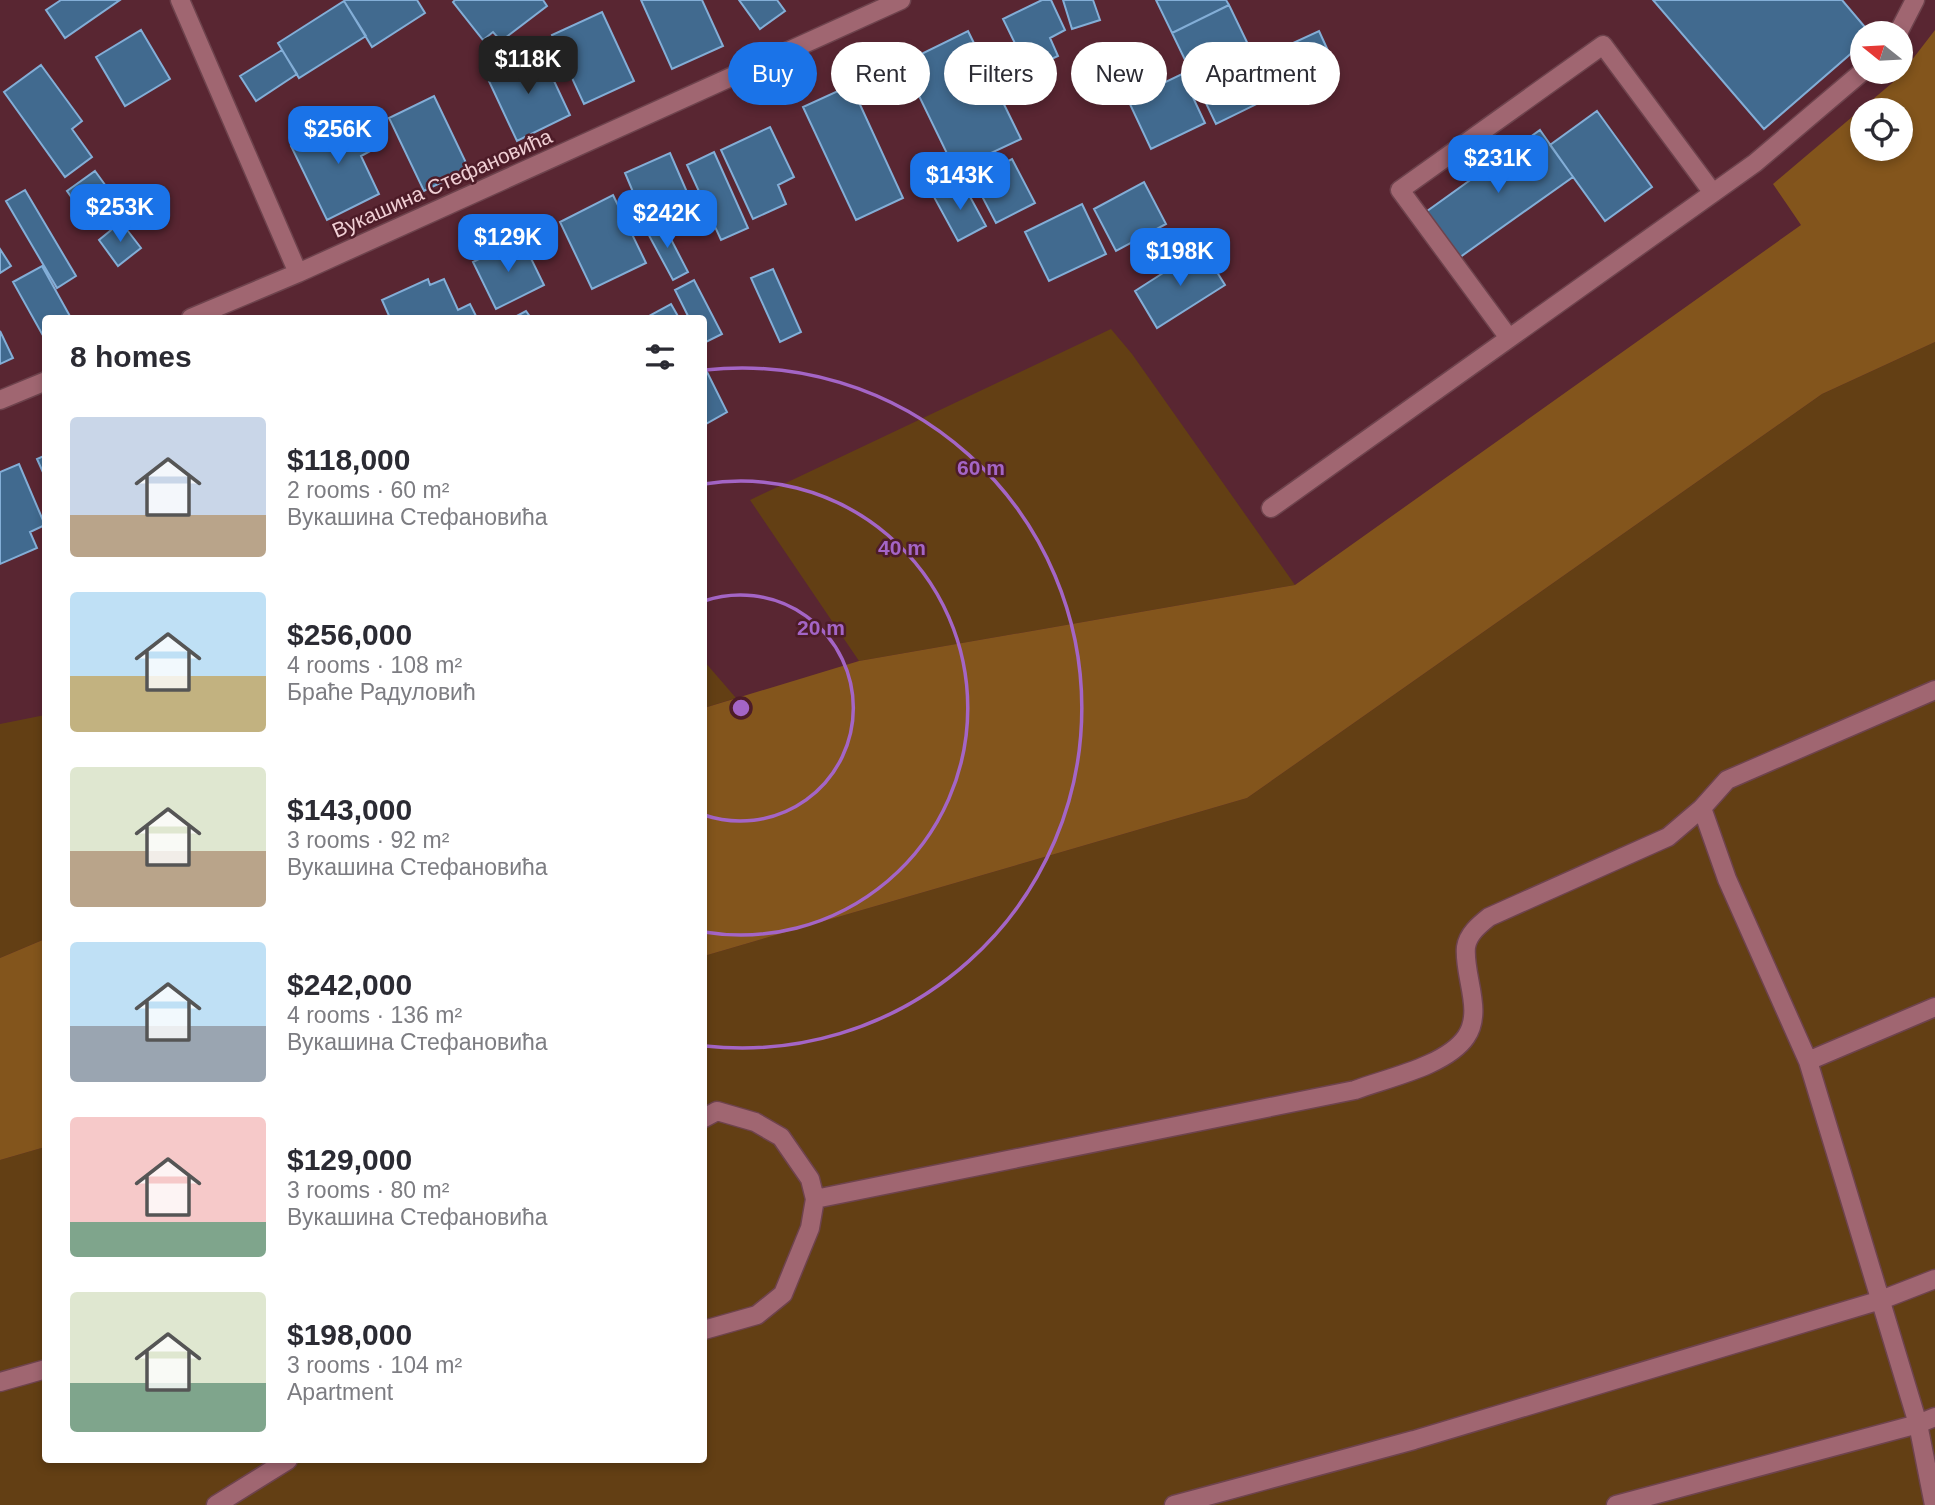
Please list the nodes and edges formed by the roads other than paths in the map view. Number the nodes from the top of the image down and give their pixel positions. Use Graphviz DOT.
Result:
graph roads {
  1 [pos="180,0"];
  2 [pos="901,0"];
  3 [pos="1915,0"];
  4 [pos="1904,21"];
  5 [pos="1850,82"];
  6 [pos="1713,193"];
  7 [pos="298,273"];
  8 [pos="198,315"];
  9 [pos="1509,338"];
  10 [pos="42,382"];
  11 [pos="0,400"];
  12 [pos="1271,508"];
  13 [pos="1935,690"];
  14 [pos="1702,808"];
  15 [pos="1935,1007"];
  16 [pos="1808,1061"];
  17 [pos="707,1116"];
  18 [pos="815,1199"];
  19 [pos="1935,1279"];
  20 [pos="1881,1300"];
  21 [pos="707,1329"];
  22 [pos="42,1370"];
  23 [pos="0,1382"];
  24 [pos="1935,1417"];
  25 [pos="1918,1424"];
  26 [pos="283,1463"];
  27 [pos="216,1505"];
  28 [pos="1174,1505"];
  29 [pos="1616,1505"];
  30 [pos="1934,1505"];
  1 -- 7 [label="street"];
  2 -- 7 [label="street, Вукашина Стефановића"];
  3 -- 4 [label="street"];
  5 -- 6 [label="street"];
  6 -- 9 [label="street"];
  6 -- 9 [label="street"];
  7 -- 8 [label="street, Вукашина Стефановића"];
  9 -- 12 [label="street"];
  10 -- 11 [label="street"];
  13 -- 14 [label="street"];
  14 -- 16 [label="street"];
  14 -- 18 [label="street"];
  15 -- 16 [label="street"];
  16 -- 20 [label="street"];
  17 -- 18 [label="street"];
  18 -- 21 [label="street"];
  19 -- 20 [label="street"];
  20 -- 25 [label="street"];
  20 -- 28 [label="street"];
  22 -- 23 [label="street"];
  24 -- 25 [label="street"];
  25 -- 29 [label="street"];
  25 -- 30 [label="street"];
  26 -- 27 [label="street"];
}
